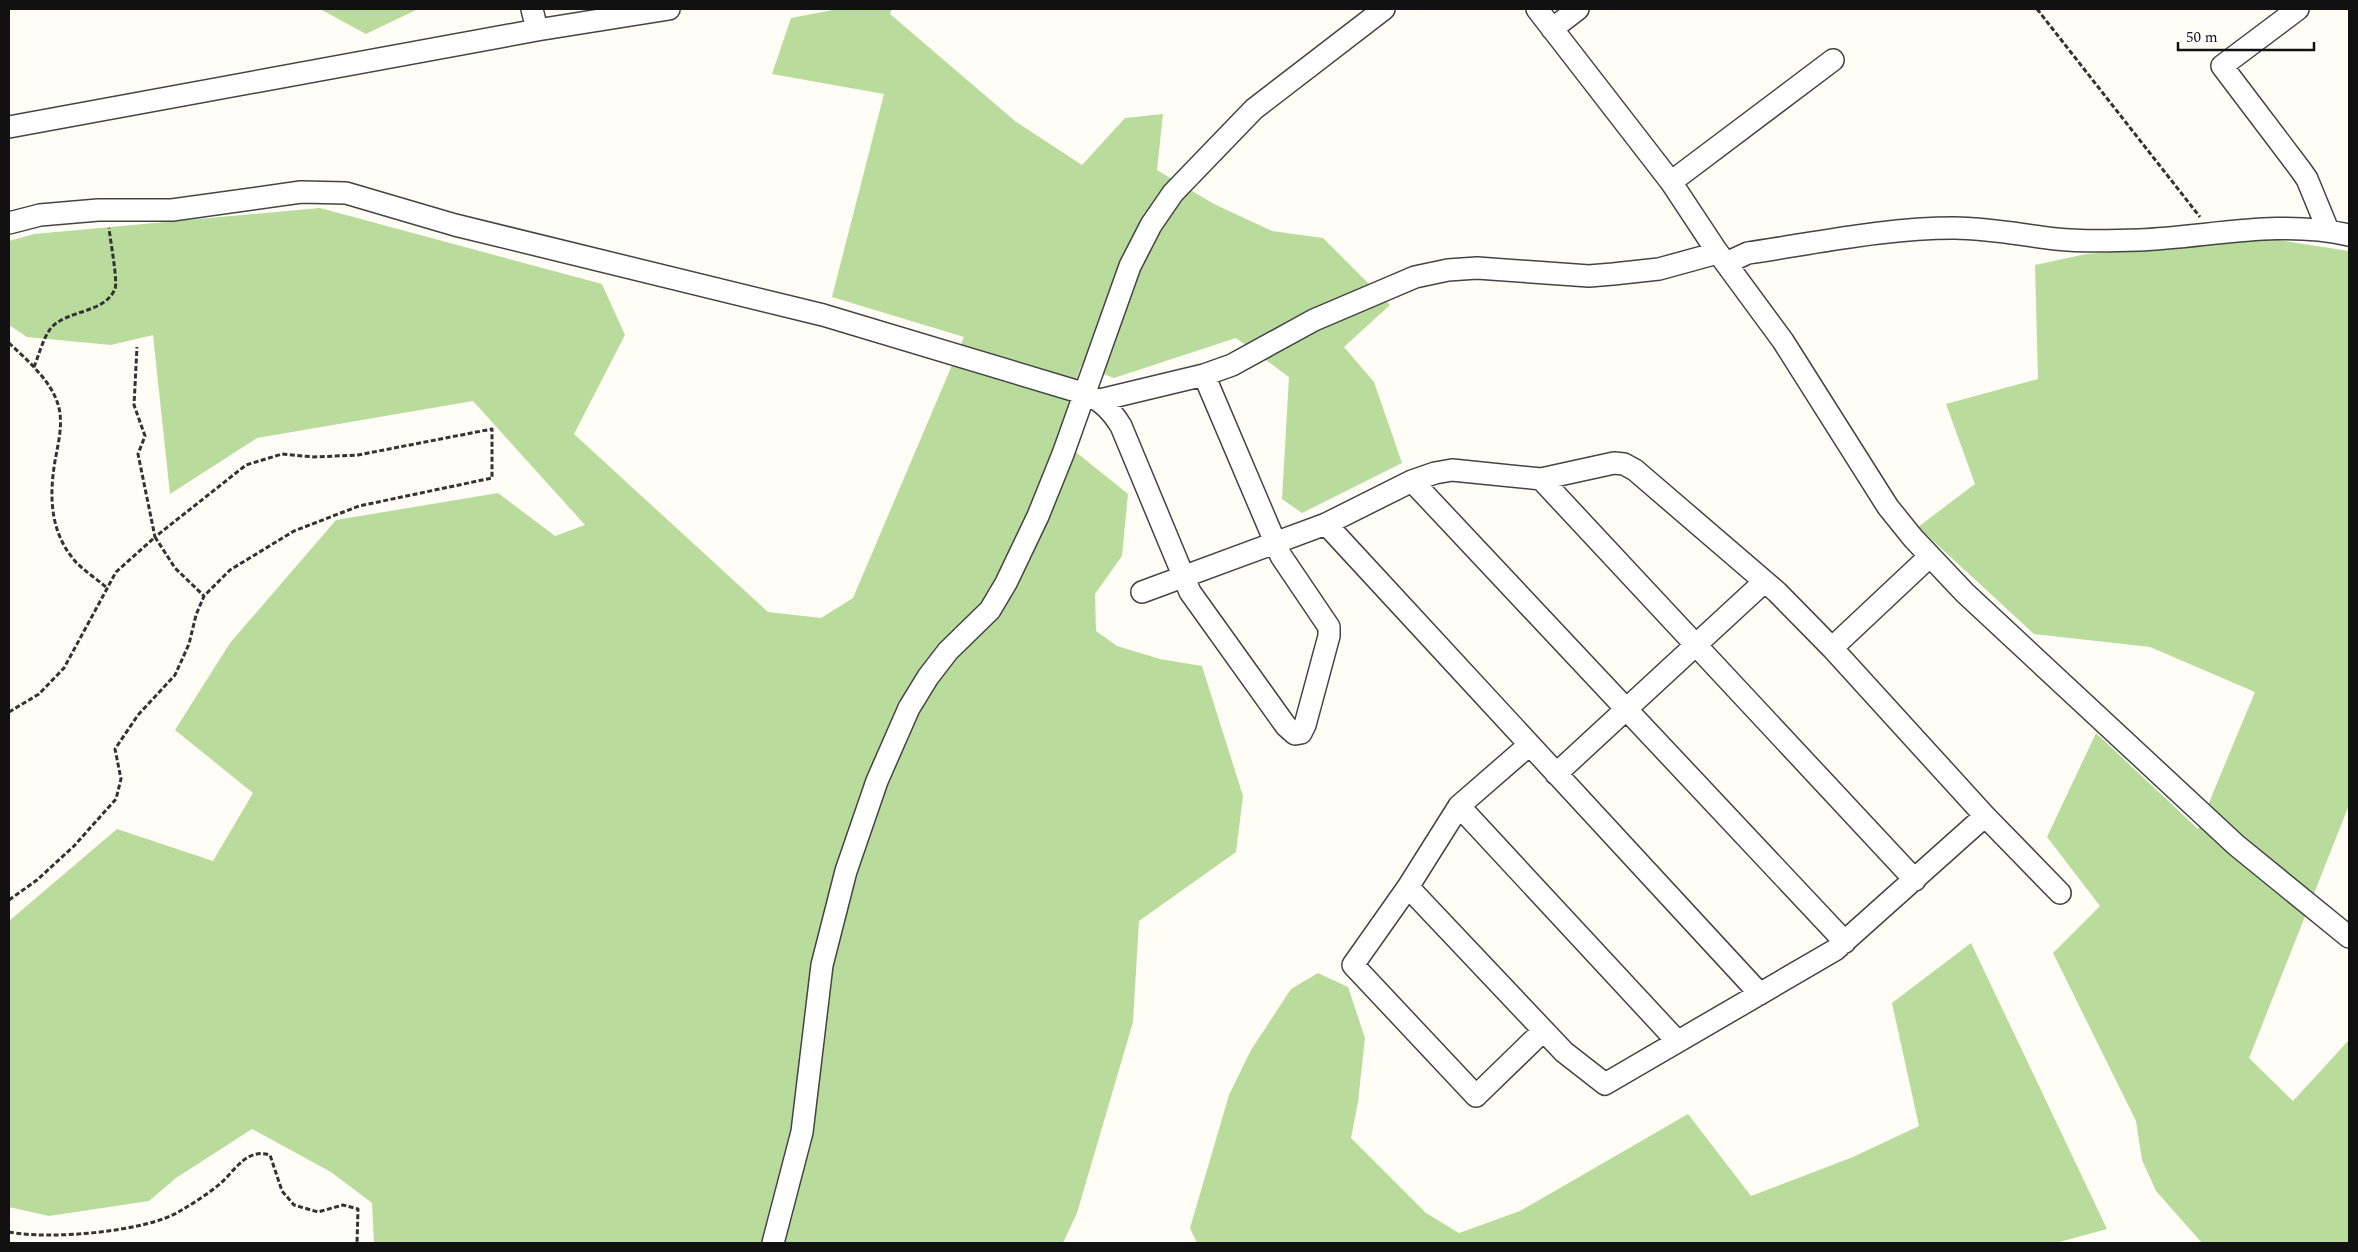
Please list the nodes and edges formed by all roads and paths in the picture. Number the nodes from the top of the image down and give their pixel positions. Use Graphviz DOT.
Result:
graph roads {
  1 [pos="532,9"];
  2 [pos="669,9"];
  3 [pos="1384,9"];
  4 [pos="1537,9"];
  5 [pos="1578,9"];
  6 [pos="2037,9"];
  7 [pos="2298,9"];
  8 [pos="1552,29"];
  9 [pos="537,30"];
  10 [pos="1833,60"];
  11 [pos="9,128"];
  12 [pos="1671,182"];
  13 [pos="107,210"];
  14 [pos="9,223"];
  15 [pos="2328,230"];
  16 [pos="2214,235"];
  17 [pos="2349,235"];
  18 [pos="1721,256"];
  19 [pos="9,343"];
  20 [pos="137,347"];
  21 [pos="34,367"];
  22 [pos="1204,375"];
  23 [pos="1093,397"];
  24 [pos="1541,478"];
  25 [pos="1412,481"];
  26 [pos="1326,524"];
  27 [pos="155,537"];
  28 [pos="1277,544"];
  29 [pos="1930,556"];
  30 [pos="1183,576"];
  31 [pos="1764,582"];
  32 [pos="107,588"];
  33 [pos="1142,592"];
  34 [pos="204,596"];
  35 [pos="1695,643"];
  36 [pos="1832,648"];
  37 [pos="1626,708"];
  38 [pos="9,712"];
  39 [pos="1528,746"];
  40 [pos="1556,774"];
  41 [pos="1459,806"];
  42 [pos="1985,816"];
  43 [pos="1915,880"];
  44 [pos="1408,887"];
  45 [pos="2060,893"];
  46 [pos="9,900"];
  47 [pos="2349,937"];
  48 [pos="1845,942"];
  49 [pos="1760,994"];
  50 [pos="1544,1031"];
  51 [pos="1677,1041"];
  52 [pos="9,1232"];
  53 [pos="357,1243"];
  54 [pos="773,1243"];
  1 -- 9 [label="street"];
  2 -- 9 [label="street"];
  3 -- 23 [label="street"];
  4 -- 8 [label="street"];
  5 -- 8 [label="street"];
  6 -- 16 [label="path"];
  7 -- 15 [label="street"];
  8 -- 12 [label="street"];
  9 -- 11 [label="street"];
  10 -- 12 [label="street"];
  12 -- 18 [label="street"];
  13 -- 14 [label="street"];
  13 -- 21 [label="path"];
  13 -- 23 [label="street"];
  15 -- 16 [label="street"];
  15 -- 17 [label="street"];
  16 -- 18 [label="street"];
  18 -- 22 [label="street"];
  18 -- 29 [label="street"];
  19 -- 21 [label="path"];
  20 -- 27 [label="path"];
  21 -- 32 [label="path"];
  22 -- 23 [label="street"];
  22 -- 28 [label="street"];
  23 -- 30 [label="street"];
  23 -- 54 [label="street"];
  24 -- 25 [label="street"];
  24 -- 31 [label="street"];
  24 -- 35 [label="street"];
  25 -- 26 [label="street"];
  25 -- 37 [label="street"];
  26 -- 28 [label="street"];
  26 -- 39 [label="street"];
  27 -- 32 [label="path"];
  27 -- 34 [label="path"];
  27 -- 34 [label="path"];
  28 -- 30 [label="street"];
  28 -- 30 [label="street"];
  29 -- 36 [label="street"];
  29 -- 47 [label="street"];
  30 -- 33 [label="street"];
  31 -- 35 [label="street"];
  31 -- 36 [label="street"];
  32 -- 38 [label="path"];
  34 -- 46 [label="path"];
  35 -- 37 [label="street"];
  35 -- 43 [label="street"];
  36 -- 42 [label="street"];
  37 -- 40 [label="street"];
  37 -- 48 [label="street"];
  39 -- 40 [label="street"];
  39 -- 41 [label="street"];
  40 -- 49 [label="street"];
  41 -- 44 [label="street"];
  41 -- 51 [label="street"];
  42 -- 43 [label="street"];
  42 -- 45 [label="street"];
  43 -- 48 [label="street"];
  44 -- 50 [label="street"];
  44 -- 50 [label="street"];
  48 -- 49 [label="street"];
  49 -- 51 [label="street"];
  50 -- 51 [label="street"];
  52 -- 53 [label="path"];
}
